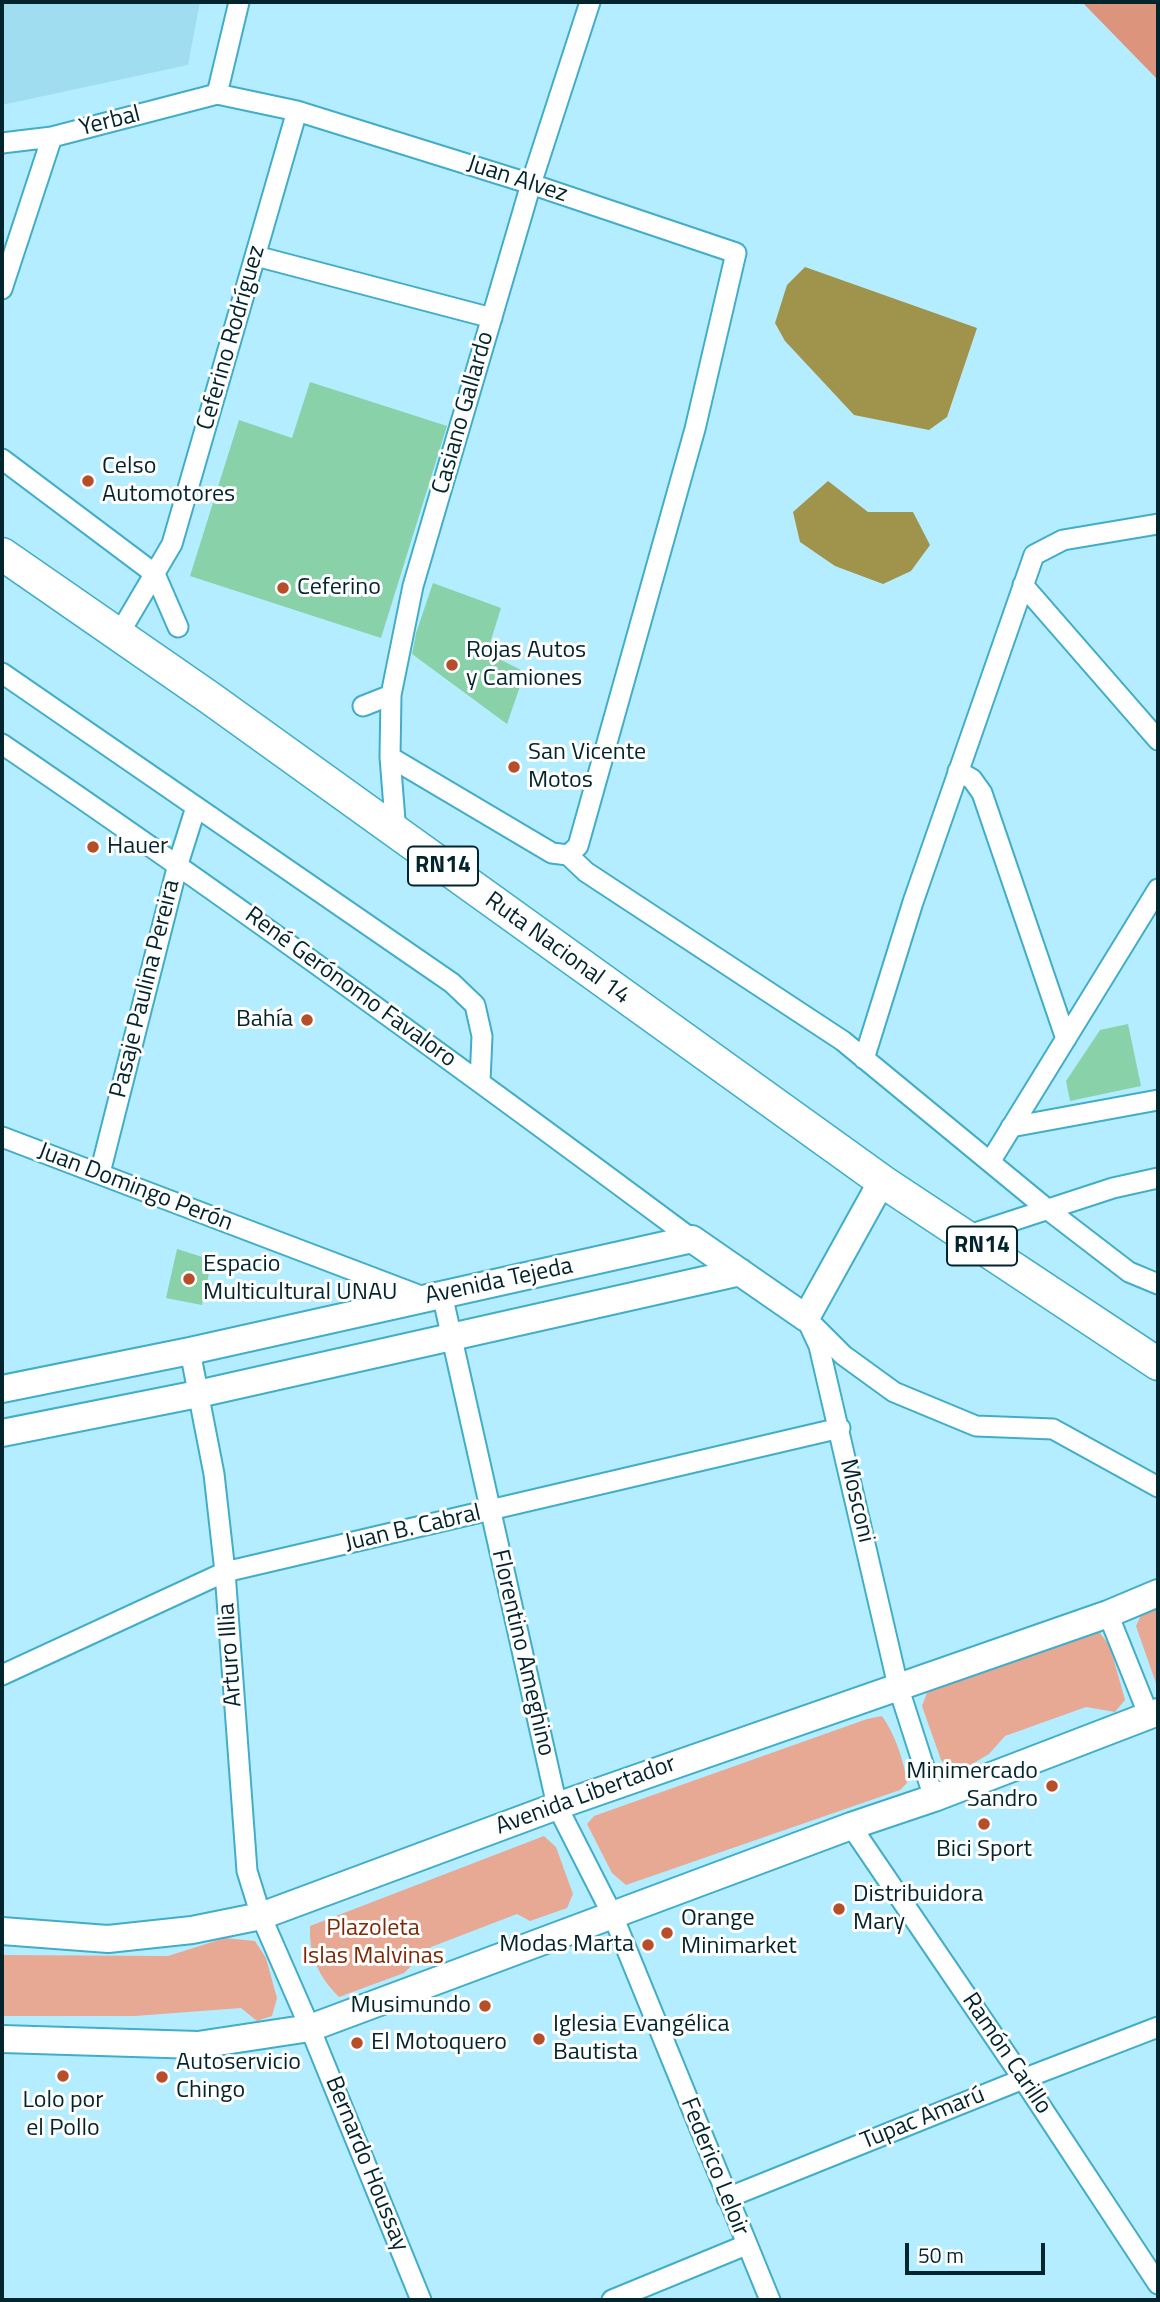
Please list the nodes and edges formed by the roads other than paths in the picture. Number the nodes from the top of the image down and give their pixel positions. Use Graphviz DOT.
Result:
graph roads {
  1 [pos="239,2"];
  2 [pos="590,2"];
  3 [pos="217,94"];
  4 [pos="298,111"];
  5 [pos="52,137"];
  6 [pos="2,143"];
  7 [pos="531,184"];
  8 [pos="256,256"];
  9 [pos="2,289"];
  10 [pos="492,318"];
  11 [pos="2,459"];
  12 [pos="1158,524"];
  13 [pos="2,554"];
  14 [pos="155,574"];
  15 [pos="1023,585"];
  16 [pos="178,627"];
  17 [pos="119,634"];
  18 [pos="2,673"];
  19 [pos="391,695"];
  20 [pos="363,706"];
  21 [pos="1158,740"];
  22 [pos="2,744"];
  23 [pos="390,757"];
  24 [pos="958,771"];
  25 [pos="196,807"];
  26 [pos="396,833"];
  27 [pos="568,855"];
  28 [pos="178,864"];
  29 [pos="1158,889"];
  30 [pos="1066,1039"];
  31 [pos="864,1059"];
  32 [pos="480,1082"];
  33 [pos="1158,1100"];
  34 [pos="1011,1127"];
  35 [pos="2,1137"];
  36 [pos="990,1162"];
  37 [pos="100,1173"];
  38 [pos="1158,1178"];
  39 [pos="882,1181"];
  40 [pos="1047,1209"];
  41 [pos="966,1236"];
  42 [pos="692,1239"];
  43 [pos="740,1272"];
  44 [pos="1158,1284"];
  45 [pos="434,1296"];
  46 [pos="1082,1312"];
  47 [pos="806,1318"];
  48 [pos="1158,1337"];
  49 [pos="452,1338"];
  50 [pos="190,1351"];
  51 [pos="1158,1364"];
  52 [pos="2,1389"];
  53 [pos="198,1394"];
  54 [pos="840,1429"];
  55 [pos="2,1433"];
  56 [pos="1158,1487"];
  57 [pos="489,1512"];
  58 [pos="225,1572"];
  59 [pos="1158,1593"];
  60 [pos="1108,1614"];
  61 [pos="2,1675"];
  62 [pos="898,1686"];
  63 [pos="1154,1714"];
  64 [pos="934,1798"];
  65 [pos="557,1805"];
  66 [pos="851,1826"];
  67 [pos="261,1916"];
  68 [pos="613,1916"];
  69 [pos="2,1931"];
  70 [pos="1158,2027"];
  71 [pos="310,2028"];
  72 [pos="2,2039"];
  73 [pos="1023,2079"];
  74 [pos="727,2198"];
  75 [pos="746,2245"];
  76 [pos="1158,2284"];
  77 [pos="416,2299"];
  78 [pos="612,2300"];
  79 [pos="769,2300"];
  1 -- 3 [label="street"];
  2 -- 7 [label="street, Casiano Gallardo"];
  3 -- 4 [label="street"];
  3 -- 5 [label="street, Yerbal"];
  4 -- 7 [label="street, Juan Alvez"];
  4 -- 8 [label="street, Ceferino Rodríguez"];
  5 -- 6 [label="street, Yerbal"];
  5 -- 9 [label="street"];
  7 -- 10 [label="street, Casiano Gallardo"];
  7 -- 27 [label="street, Juan Alvez"];
  8 -- 10 [label="street"];
  8 -- 14 [label="street, Ceferino Rodríguez"];
  10 -- 19 [label="street, Casiano Gallardo"];
  11 -- 14 [label="street"];
  12 -- 15 [label="street"];
  13 -- 17 [label="highway, Ruta Nacional 14 / RN14"];
  14 -- 16 [label="street"];
  14 -- 17 [label="street, Ceferino Rodríguez"];
  15 -- 21 [label="street"];
  15 -- 24 [label="street"];
  17 -- 26 [label="highway, Ruta Nacional 14 / RN14"];
  18 -- 25 [label="street"];
  19 -- 20 [label="street"];
  19 -- 23 [label="street, Casiano Gallardo"];
  22 -- 28 [label="street, René Gerónomo Favaloro"];
  23 -- 26 [label="street, Casiano Gallardo"];
  23 -- 27 [label="street"];
  24 -- 30 [label="street"];
  24 -- 31 [label="street"];
  25 -- 28 [label="street, Pasaje Paulina Pereira"];
  25 -- 32 [label="street"];
  26 -- 39 [label="highway, Ruta Nacional 14 / RN14"];
  27 -- 31 [label="street"];
  28 -- 32 [label="street, René Gerónomo Favaloro"];
  28 -- 37 [label="street, Pasaje Paulina Pereira"];
  29 -- 30 [label="street"];
  30 -- 34 [label="street"];
  31 -- 36 [label="street"];
  32 -- 42 [label="street, René Gerónomo Favaloro"];
  33 -- 34 [label="street"];
  34 -- 36 [label="street"];
  35 -- 37 [label="street, Juan Domingo Perón"];
  36 -- 40 [label="street"];
  37 -- 45 [label="street, Juan Domingo Perón"];
  38 -- 40 [label="street"];
  39 -- 41 [label="highway, Ruta Nacional 14 / RN14"];
  39 -- 47 [label="main road"];
  40 -- 41 [label="street"];
  40 -- 44 [label="street"];
  41 -- 46 [label="highway, Ruta Nacional 14 / RN14"];
  42 -- 43 [label="main road"];
  42 -- 45 [label="main road, Avenida Tejeda"];
  43 -- 47 [label="main road"];
  43 -- 49 [label="main road, Avenida Tejeda"];
  45 -- 49 [label="street, Florentino Ameghino"];
  45 -- 50 [label="main road, Avenida Tejeda"];
  46 -- 48 [label="highway, Ruta Nacional 14 / RN14"];
  46 -- 51 [label="highway, Ruta Nacional 14 / RN14"];
  47 -- 54 [label="street, Mosconi"];
  47 -- 56 [label="street"];
  49 -- 53 [label="main road, Avenida Tejeda"];
  49 -- 57 [label="street, Florentino Ameghino"];
  50 -- 52 [label="main road, Avenida Tejeda"];
  50 -- 53 [label="street, Arturo Illia"];
  53 -- 55 [label="main road, Avenida Tejeda"];
  53 -- 58 [label="street, Arturo Illia"];
  54 -- 57 [label="street, Juan B. Cabral"];
  54 -- 62 [label="street, Mosconi"];
  57 -- 58 [label="street, Juan B. Cabral"];
  57 -- 65 [label="street, Florentino Ameghino"];
  58 -- 61 [label="street, Juan B. Cabral"];
  58 -- 67 [label="street, Arturo Illia"];
  59 -- 60 [label="main road, Avenida Libertador"];
  60 -- 62 [label="main road, Avenida Libertador"];
  60 -- 63 [label="street"];
  62 -- 64 [label="street, Mosconi"];
  62 -- 65 [label="main road, Avenida Libertador"];
  63 -- 64 [label="main road"];
  64 -- 66 [label="main road"];
  65 -- 67 [label="main road, Avenida Libertador"];
  65 -- 68 [label="street, Florentino Ameghino"];
  66 -- 68 [label="main road"];
  66 -- 73 [label="street, Ramón Carillo"];
  67 -- 69 [label="main road, Avenida Libertador"];
  67 -- 71 [label="street, Arturo Illia"];
  68 -- 71 [label="main road"];
  68 -- 74 [label="street, Federico Leloir"];
  70 -- 73 [label="street, Tupac Amarú"];
  71 -- 72 [label="main road"];
  71 -- 77 [label="street, Bernardo Houssay"];
  73 -- 74 [label="street, Tupac Amarú"];
  73 -- 76 [label="street, Ramón Carillo"];
  74 -- 75 [label="street, Federico Leloir"];
  75 -- 78 [label="street"];
  75 -- 79 [label="street, Federico Leloir"];
}
